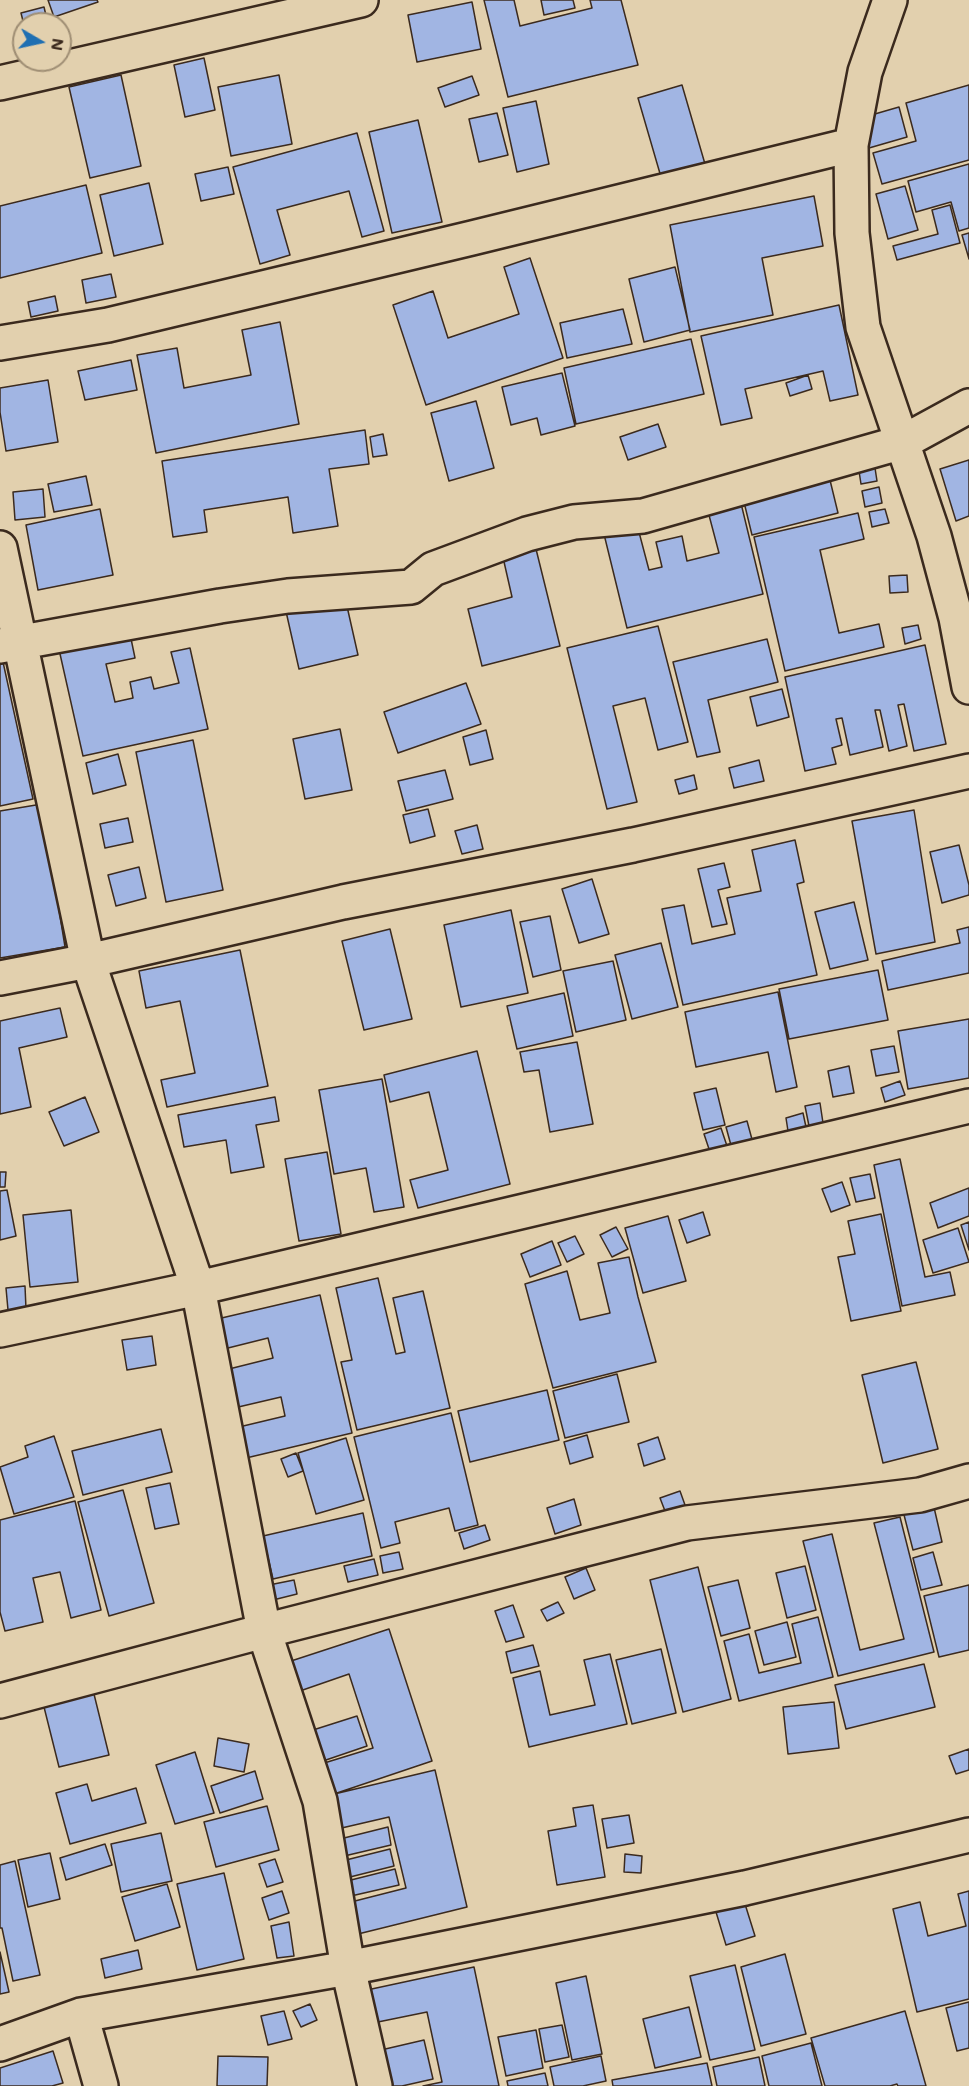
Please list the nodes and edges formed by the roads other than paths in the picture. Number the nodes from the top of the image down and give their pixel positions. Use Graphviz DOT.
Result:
graph roads {
  1 [pos="361,0"];
  2 [pos="890,0"];
  3 [pos="0,83"];
  4 [pos="851,145"];
  5 [pos="0,344"];
  6 [pos="969,406"];
  7 [pos="903,441"];
  8 [pos="0,548"];
  9 [pos="11,645"];
  10 [pos="969,687"];
  11 [pos="969,771"];
  12 [pos="88,961"];
  13 [pos="0,978"];
  14 [pos="969,1107"];
  15 [pos="198,1288"];
  16 [pos="0,1330"];
  17 [pos="969,1481"];
  18 [pos="264,1631"];
  19 [pos="0,1701"];
  20 [pos="969,1835"];
  21 [pos="348,1968"];
  22 [pos="81,2015"];
  23 [pos="0,2044"];
  24 [pos="101,2086"];
  25 [pos="375,2086"];
  1 -- 3 [label="street"];
  2 -- 4 [label="street"];
  4 -- 5 [label="street"];
  4 -- 7 [label="street"];
  6 -- 7 [label="street"];
  7 -- 9 [label="street"];
  7 -- 10 [label="street"];
  8 -- 9 [label="street"];
  9 -- 12 [label="street"];
  11 -- 12 [label="street"];
  12 -- 13 [label="street"];
  12 -- 15 [label="street"];
  14 -- 15 [label="street"];
  15 -- 16 [label="street"];
  15 -- 18 [label="street"];
  17 -- 18 [label="street"];
  18 -- 19 [label="street"];
  18 -- 21 [label="street"];
  20 -- 21 [label="street"];
  21 -- 22 [label="street"];
  21 -- 25 [label="street"];
  22 -- 23 [label="street"];
  22 -- 24 [label="street"];
}
